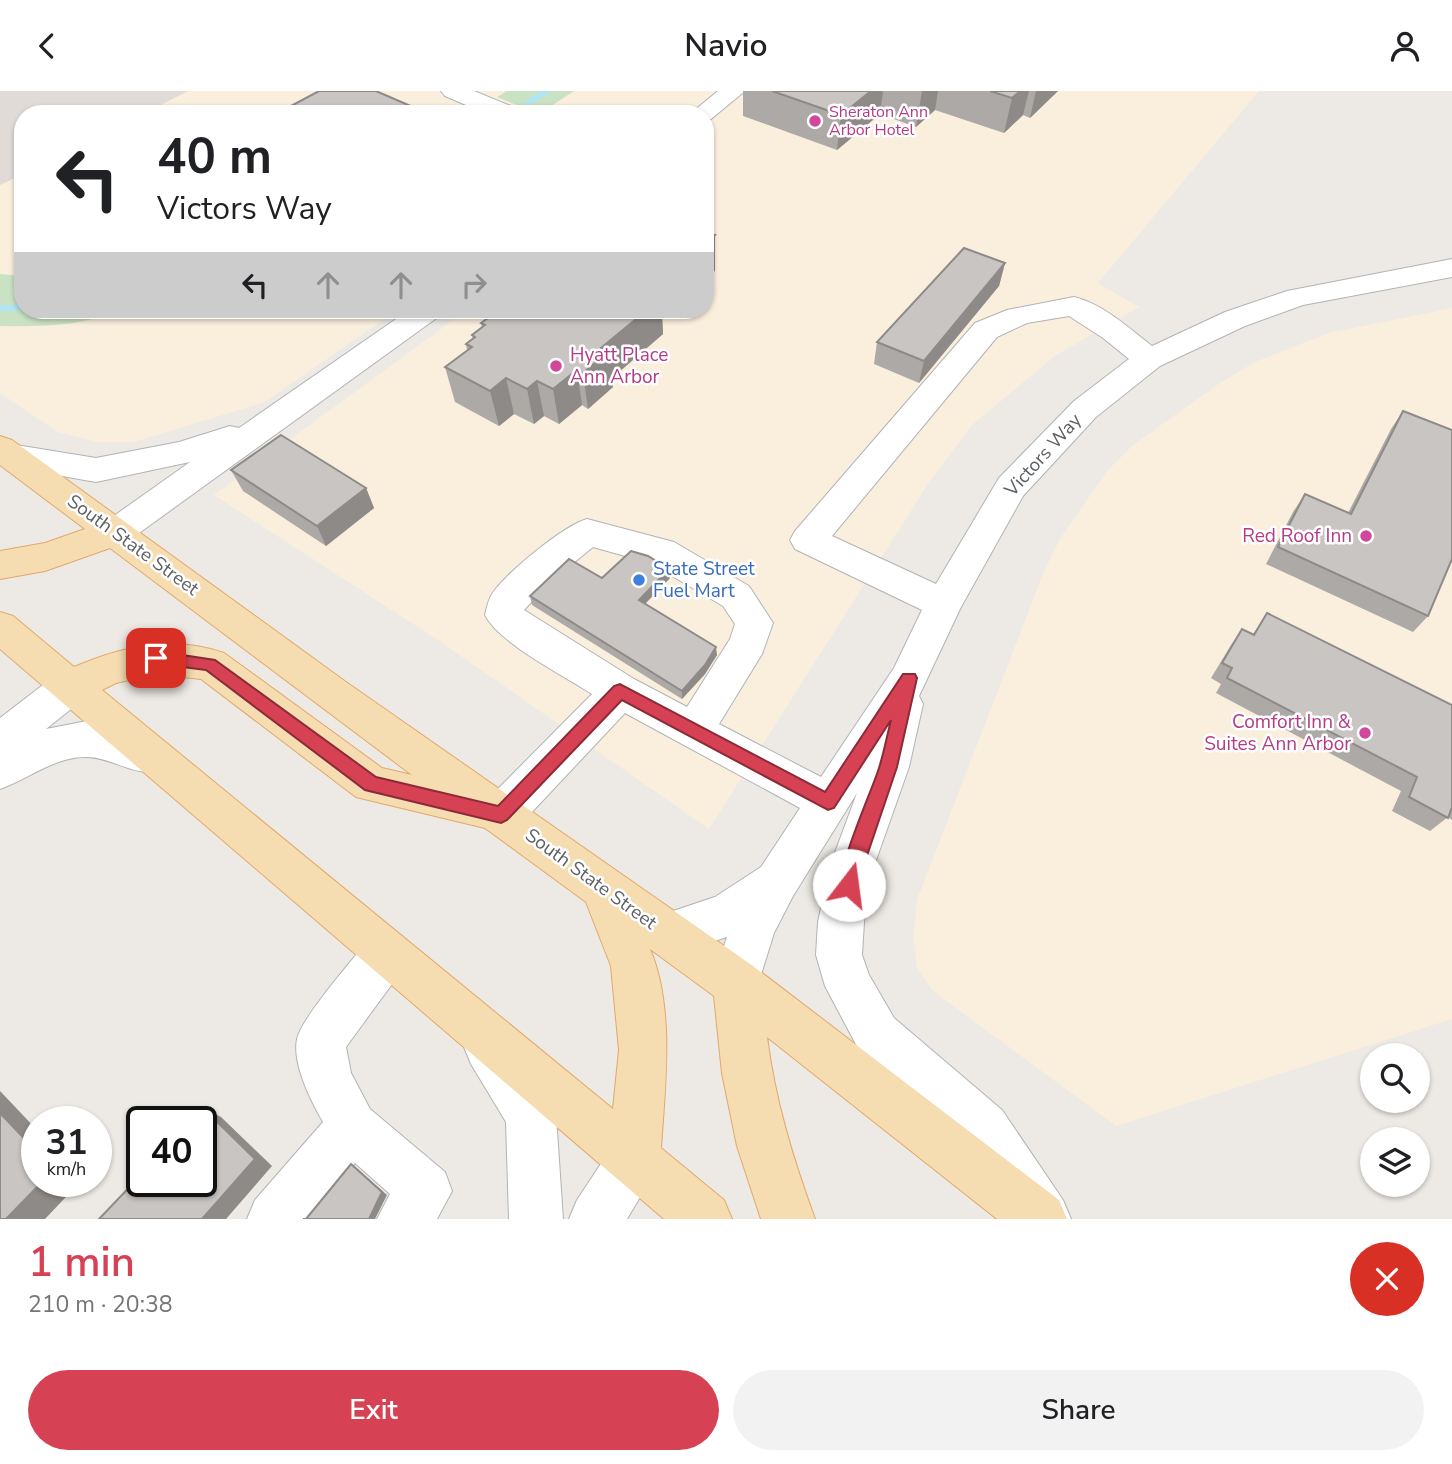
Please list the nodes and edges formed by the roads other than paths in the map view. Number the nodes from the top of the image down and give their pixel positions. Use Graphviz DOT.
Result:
graph roads {
  1 [pos="453,91"];
  2 [pos="733,91"];
  3 [pos="487,105"];
  4 [pos="714,105"];
  5 [pos="1452,268"];
  6 [pos="415,319"];
  7 [pos="1149,359"];
  8 [pos="269,424"];
  9 [pos="5,452"];
  10 [pos="116,532"];
  11 [pos="0,565"];
  12 [pos="944,603"];
  13 [pos="0,627"];
  14 [pos="909,678"];
  15 [pos="71,686"];
  16 [pos="620,691"];
  17 [pos="694,730"];
  18 [pos="0,742"];
  19 [pos="151,756"];
  20 [pos="0,771"];
  21 [pos="828,802"];
  22 [pos="501,815"];
  23 [pos="777,881"];
  24 [pos="603,888"];
  25 [pos="668,934"];
  26 [pos="387,953"];
  27 [pos="736,983"];
  28 [pos="476,1027"];
  29 [pos="352,1127"];
  30 [pos="634,1159"];
  31 [pos="297,1205"];
  32 [pos="404,1219"];
  33 [pos="536,1219"];
  34 [pos="596,1219"];
  35 [pos="705,1219"];
  36 [pos="788,1219"];
  37 [pos="1042,1219"];
  1 -- 3 [label="street"];
  2 -- 4 [label="street"];
  5 -- 7 [label="street, Victors Way"];
  6 -- 8 [label="street"];
  7 -- 12 [label="street, Victors Way"];
  7 -- 12 [label="street"];
  8 -- 9 [label="street"];
  8 -- 10 [label="street"];
  9 -- 10 [label="main road, South State Street"];
  10 -- 11 [label="main road"];
  10 -- 22 [label="main road, South State Street"];
  12 -- 14 [label="street, Victors Way"];
  13 -- 15 [label="main road"];
  14 -- 21 [label="street, Victors Way"];
  14 -- 37 [label="street"];
  15 -- 18 [label="street"];
  15 -- 19 [label="main road"];
  15 -- 22 [label="main road"];
  16 -- 17 [label="street"];
  16 -- 17 [label="street"];
  16 -- 22 [label="street"];
  17 -- 21 [label="street"];
  19 -- 20 [label="street"];
  19 -- 26 [label="main road"];
  21 -- 23 [label="street, Victors Way"];
  22 -- 24 [label="main road, South State Street"];
  23 -- 25 [label="street"];
  23 -- 27 [label="street, Victors Way"];
  24 -- 25 [label="main road, South State Street"];
  24 -- 30 [label="main road"];
  25 -- 27 [label="main road, South State Street"];
  26 -- 28 [label="main road"];
  26 -- 29 [label="street"];
  27 -- 36 [label="main road"];
  27 -- 37 [label="main road, South State Street"];
  28 -- 30 [label="main road"];
  28 -- 33 [label="street"];
  29 -- 31 [label="street"];
  29 -- 32 [label="street"];
  30 -- 34 [label="street"];
  30 -- 35 [label="main road"];
}
